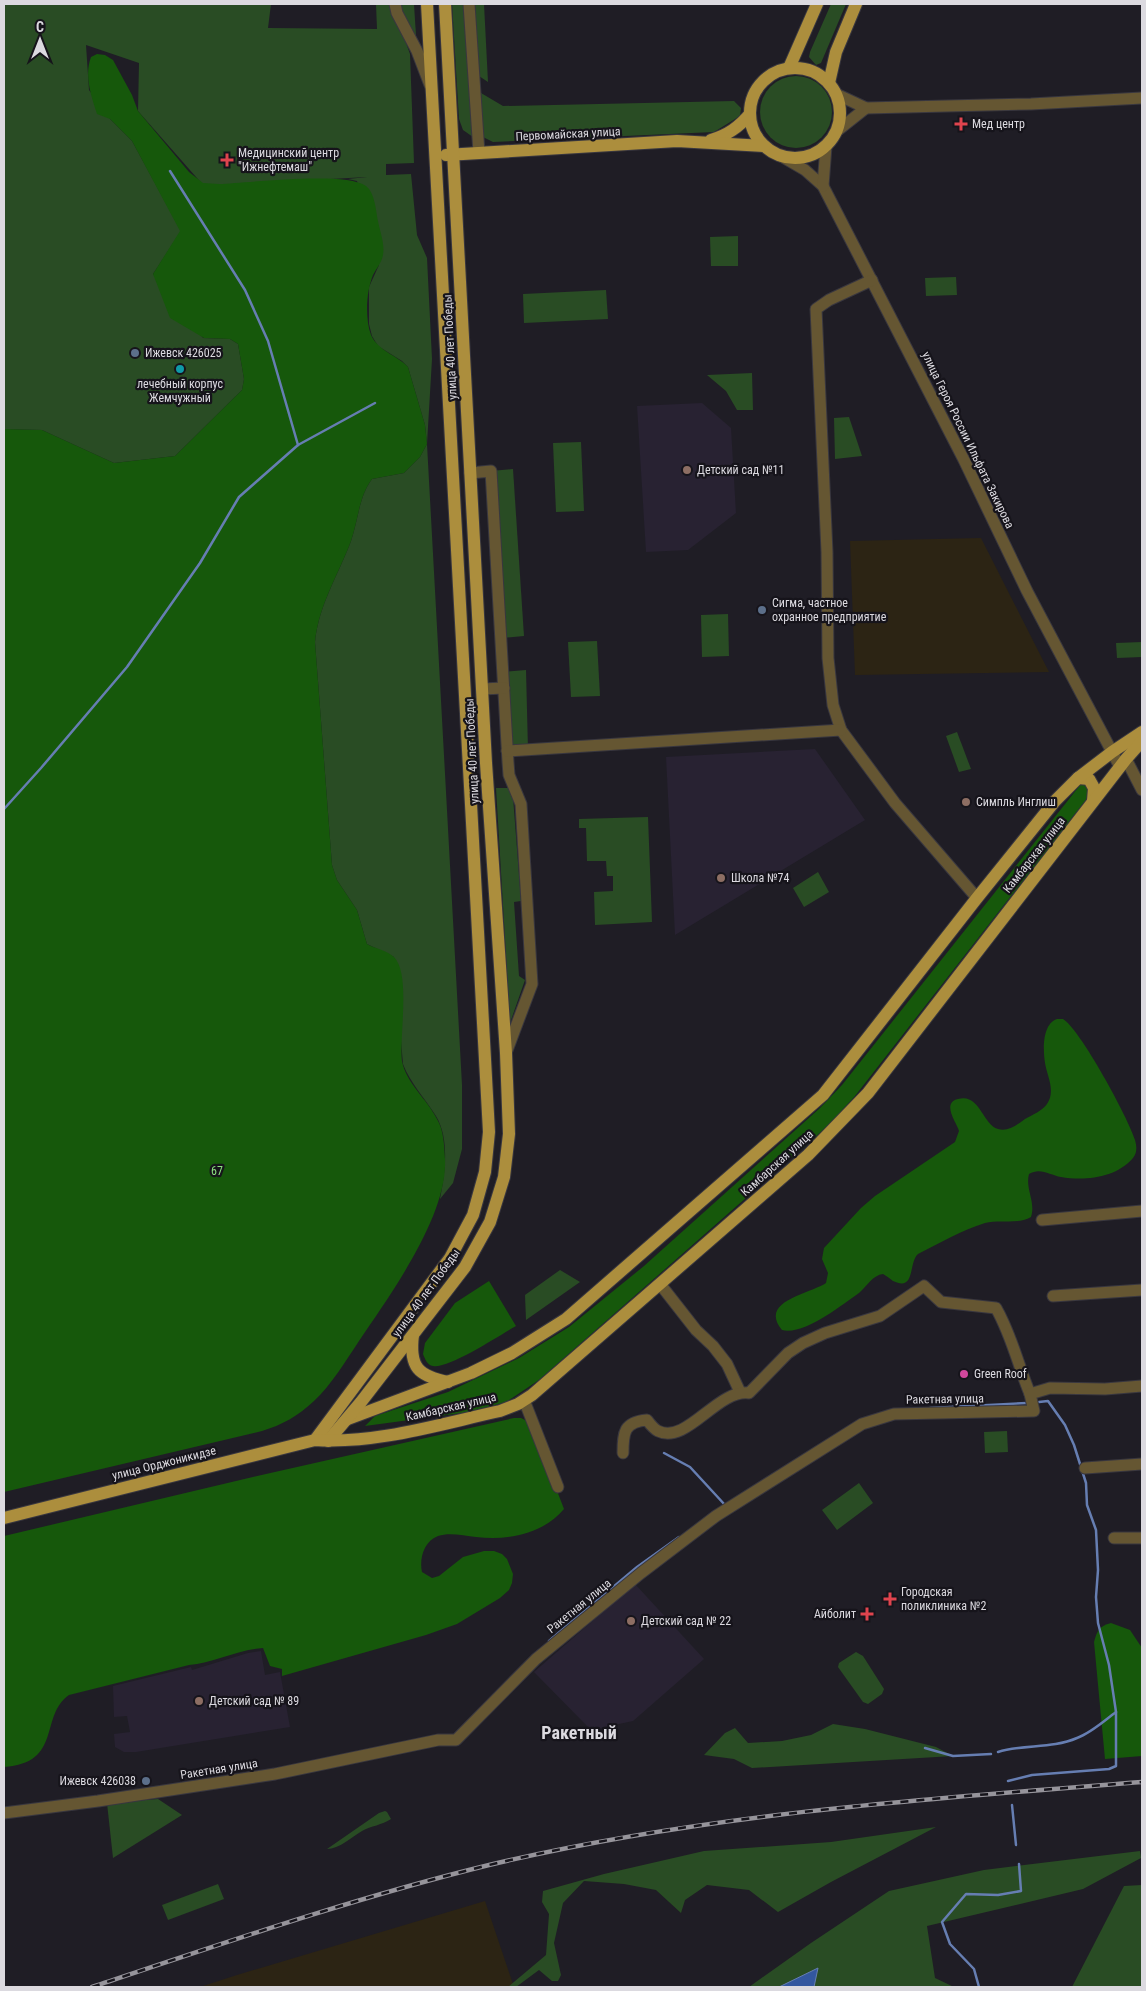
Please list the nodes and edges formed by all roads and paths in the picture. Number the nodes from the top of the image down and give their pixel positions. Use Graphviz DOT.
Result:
graph roads {
  1 [pos="395,4"];
  2 [pos="427,4"];
  3 [pos="445,4"];
  4 [pos="469,4"];
  5 [pos="817,4"];
  6 [pos="856,4"];
  7 [pos="789,68"];
  8 [pos="829,82"];
  9 [pos="432,90"];
  10 [pos="836,94"];
  11 [pos="1142,98"];
  12 [pos="866,108"];
  13 [pos="750,114"];
  14 [pos="837,131"];
  15 [pos="702,142"];
  16 [pos="764,146"];
  17 [pos="826,146"];
  18 [pos="479,153"];
  19 [pos="453,154"];
  20 [pos="436,156"];
  21 [pos="781,156"];
  22 [pos="823,186"];
  23 [pos="872,280"];
  24 [pos="470,473"];
  25 [pos="504,688"];
  26 [pos="482,689"];
  27 [pos="841,730"];
  28 [pos="1142,732"];
  29 [pos="1142,741"];
  30 [pos="507,751"];
  31 [pos="1112,752"];
  32 [pos="1123,763"];
  33 [pos="1078,778"];
  34 [pos="1142,790"];
  35 [pos="1093,801"];
  36 [pos="977,898"];
  37 [pos="506,1053"];
  38 [pos="1142,1211"];
  39 [pos="1042,1220"];
  40 [pos="660,1284"];
  41 [pos="1142,1290"];
  42 [pos="1053,1296"];
  43 [pos="413,1336"];
  44 [pos="448,1382"];
  45 [pos="1142,1386"];
  46 [pos="740,1392"];
  47 [pos="349,1394"];
  48 [pos="1030,1394"];
  49 [pos="524,1400"];
  50 [pos="361,1402"];
  51 [pos="346,1419"];
  52 [pos="324,1428"];
  53 [pos="315,1440"];
  54 [pos="328,1441"];
  55 [pos="623,1453"];
  56 [pos="1142,1464"];
  57 [pos="1085,1468"];
  58 [pos="558,1487"];
  59 [pos="4,1518"];
  60 [pos="1114,1538"];
  61 [pos="1142,1538"];
  62 [pos="4,1813"];
  1 -- 9 [label="street, улица 40 лет Победы"];
  2 -- 9 [label="main road, улица 40 лет Победы"];
  3 -- 19 [label="main road, улица 40 лет Победы"];
  4 -- 18 [label="street"];
  5 -- 7 [label="main road"];
  6 -- 8 [label="main road"];
  7 -- 8 [label="main road"];
  7 -- 13 [label="main road"];
  8 -- 10 [label="main road"];
  9 -- 20 [label="main road, улица 40 лет Победы"];
  10 -- 12 [label="street"];
  10 -- 14 [label="main road"];
  11 -- 12 [label="street"];
  12 -- 14 [label="street"];
  13 -- 15 [label="main road, Первомайская улица"];
  13 -- 16 [label="main road"];
  14 -- 17 [label="main road"];
  15 -- 16 [label="main road, Первомайская улица"];
  15 -- 18 [label="main road, Первомайская улица"];
  16 -- 21 [label="main road"];
  17 -- 21 [label="main road"];
  17 -- 22 [label="street"];
  18 -- 19 [label="main road, Первомайская улица"];
  19 -- 20 [label="main road, Первомайская улица"];
  19 -- 24 [label="main road, улица 40 лет Победы"];
  20 -- 47 [label="main road, улица 40 лет Победы"];
  21 -- 22 [label="street, улица Героя России Ильфата Закирова"];
  22 -- 23 [label="street, улица Героя России Ильфата Закирова"];
  23 -- 27 [label="street"];
  23 -- 31 [label="street, улица Героя России Ильфата Закирова"];
  24 -- 25 [label="street"];
  24 -- 26 [label="main road, улица 40 лет Победы"];
  25 -- 26 [label="street"];
  25 -- 30 [label="street"];
  26 -- 37 [label="main road, улица 40 лет Победы"];
  27 -- 30 [label="street"];
  27 -- 36 [label="street"];
  28 -- 31 [label="main road, Камбарская улица"];
  29 -- 32 [label="main road, Камбарская улица"];
  30 -- 37 [label="street"];
  31 -- 32 [label="street, улица Героя России Ильфата Закирова"];
  31 -- 33 [label="main road, Камбарская улица"];
  32 -- 34 [label="street, улица Героя России Ильфата Закирова"];
  32 -- 35 [label="main road, Камбарская улица"];
  33 -- 35 [label="main road"];
  33 -- 36 [label="main road, Камбарская улица"];
  35 -- 40 [label="main road, Камбарская улица"];
  36 -- 44 [label="main road, Камбарская улица"];
  37 -- 43 [label="main road, улица 40 лет Победы"];
  38 -- 39 [label="street"];
  40 -- 46 [label="street"];
  40 -- 49 [label="main road, Камбарская улица"];
  41 -- 42 [label="street"];
  43 -- 44 [label="main road"];
  43 -- 50 [label="main road, улица 40 лет Победы"];
  44 -- 51 [label="main road, Камбарская улица"];
  45 -- 48 [label="street"];
  46 -- 48 [label="street"];
  46 -- 55 [label="street"];
  47 -- 50 [label="main road"];
  47 -- 52 [label="main road, улица 40 лет Победы"];
  48 -- 62 [label="street, Ракетная улица"];
  49 -- 54 [label="main road, Камбарская улица"];
  49 -- 58 [label="street"];
  50 -- 51 [label="main road, улица 40 лет Победы"];
  51 -- 52 [label="main road, Камбарская улица"];
  51 -- 54 [label="main road, улица 40 лет Победы"];
  52 -- 53 [label="main road"];
  53 -- 54 [label="main road, Камбарская улица"];
  53 -- 59 [label="main road, улица Орджоникидзе"];
  56 -- 57 [label="street"];
  60 -- 61 [label="street"];
}
